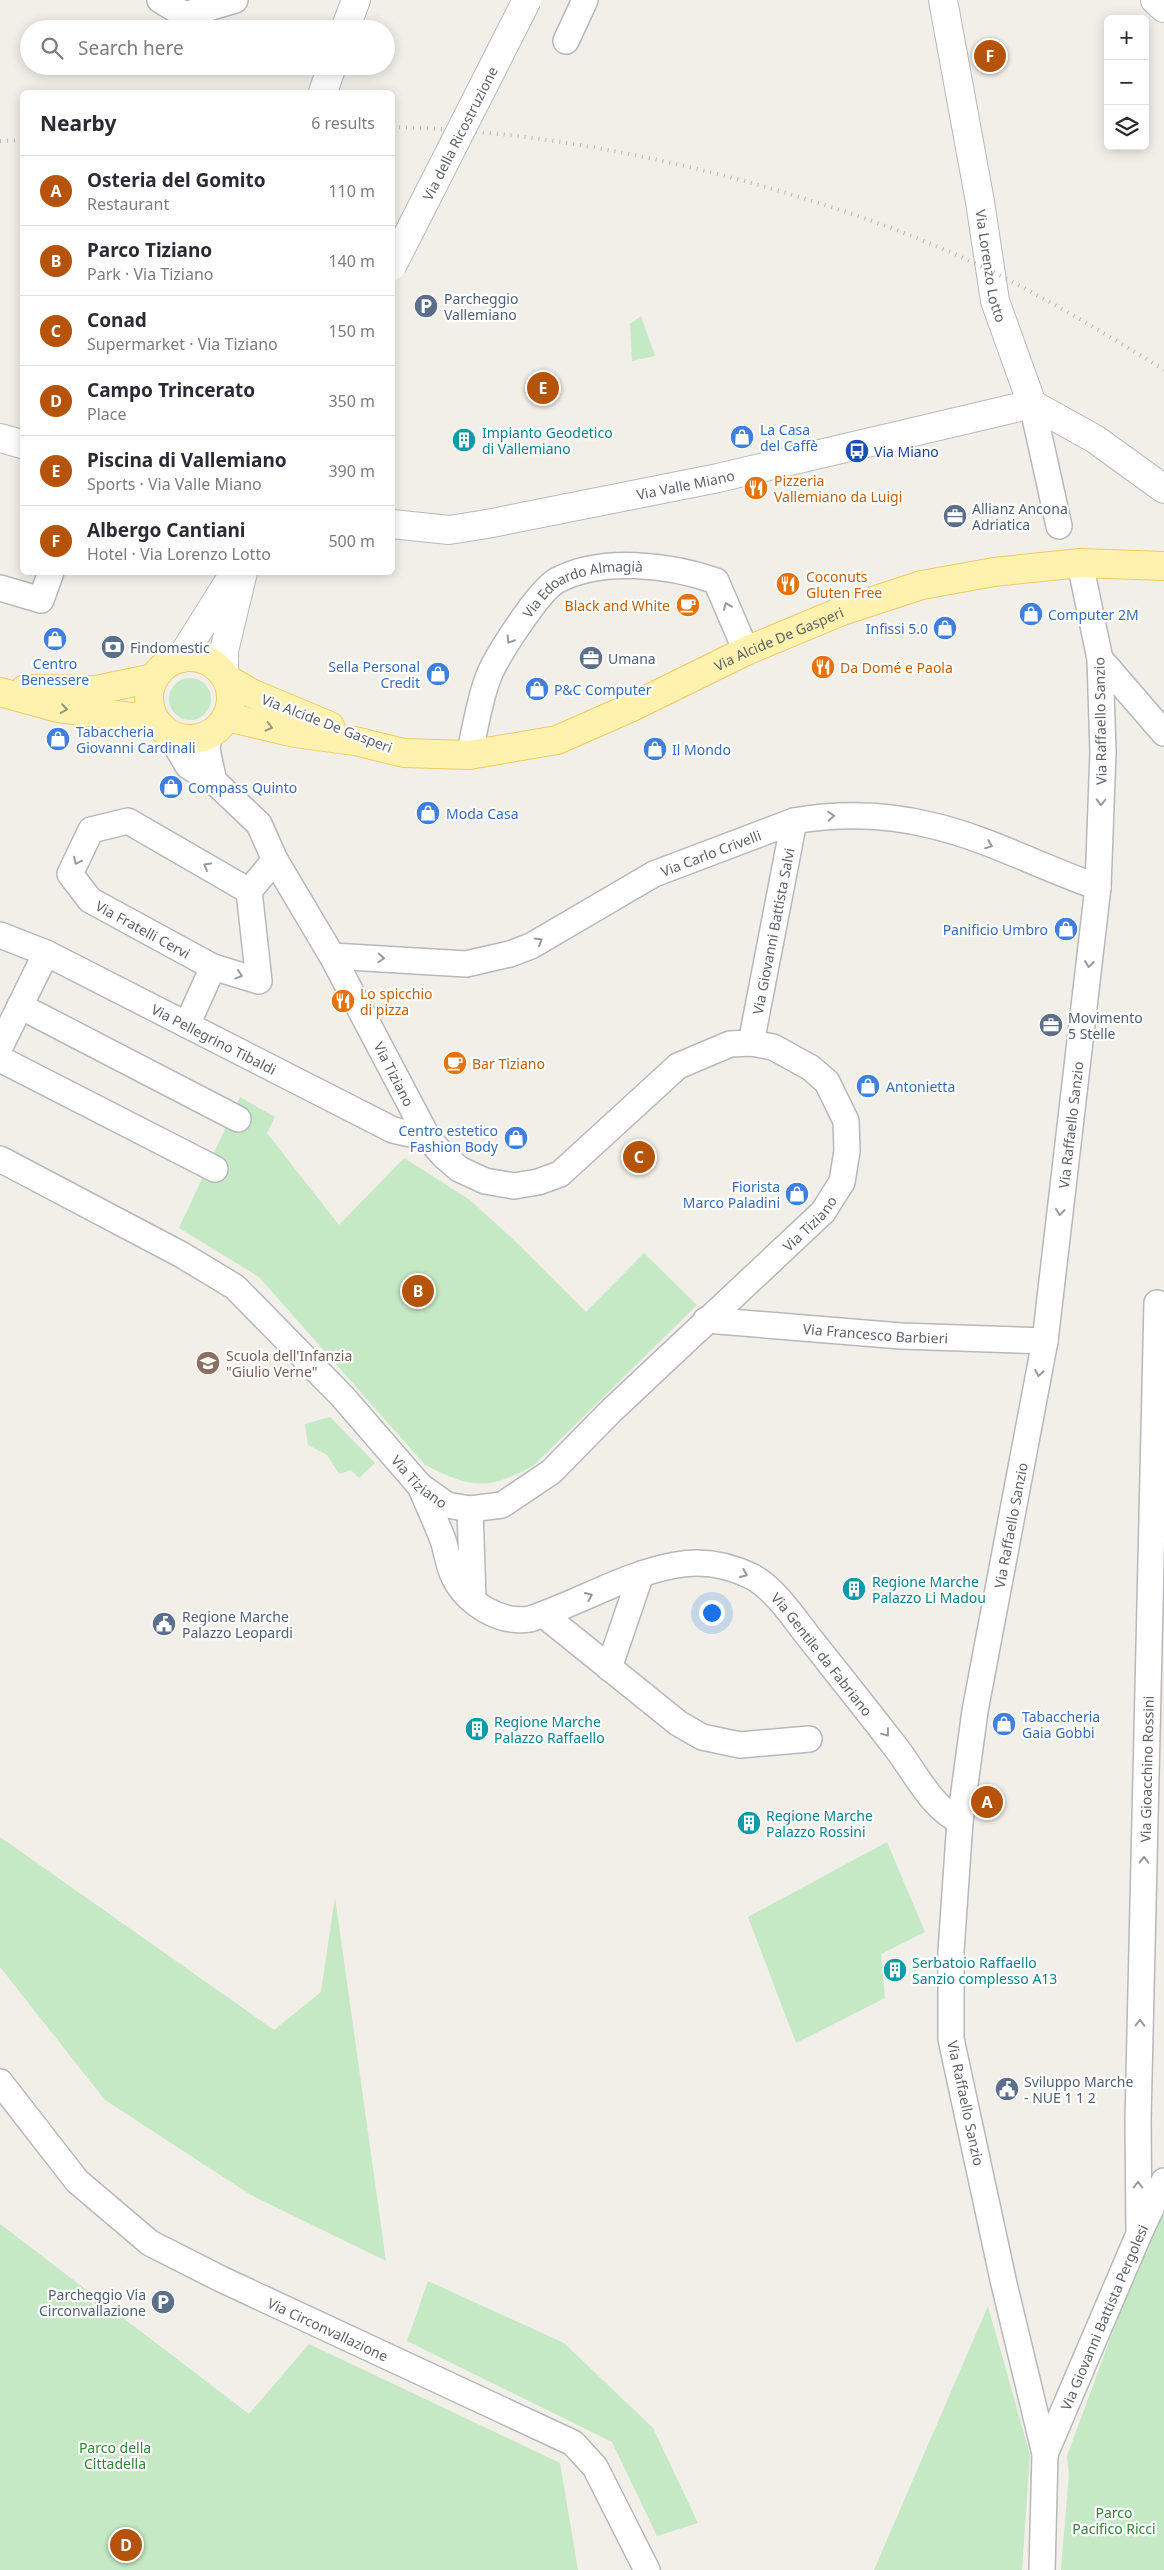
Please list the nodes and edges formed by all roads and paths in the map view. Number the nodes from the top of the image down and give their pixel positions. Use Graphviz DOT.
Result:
graph roads {
  1 [pos="160,0"];
  2 [pos="236,0"];
  3 [pos="356,0"];
  4 [pos="527,0"];
  5 [pos="585,0"];
  6 [pos="943,0"];
  7 [pos="1155,0"];
  8 [pos="1164,8"];
  9 [pos="348,20"];
  10 [pos="566,41"];
  11 [pos="329,75"];
  12 [pos="324,90"];
  13 [pos="395,260"];
  14 [pos="1032,404"];
  15 [pos="0,438"];
  16 [pos="20,443"];
  17 [pos="1164,489"];
  18 [pos="395,524"];
  19 [pos="1059,526"];
  20 [pos="1080,563"];
  21 [pos="1164,566"];
  22 [pos="51,575"];
  23 [pos="234,575"];
  24 [pos="241,575"];
  25 [pos="0,588"];
  26 [pos="217,623"];
  27 [pos="746,651"];
  28 [pos="181,658"];
  29 [pos="1100,659"];
  30 [pos="226,677"];
  31 [pos="154,678"];
  32 [pos="0,691"];
  33 [pos="97,701"];
  34 [pos="226,724"];
  35 [pos="162,727"];
  36 [pos="1164,733"];
  37 [pos="404,753"];
  38 [pos="468,755"];
  39 [pos="216,783"];
  40 [pos="794,821"];
  41 [pos="275,860"];
  42 [pos="1098,887"];
  43 [pos="249,890"];
  44 [pos="0,935"];
  45 [pos="46,953"];
  46 [pos="332,956"];
  47 [pos="213,967"];
  48 [pos="20,1006"];
  49 [pos="187,1024"];
  50 [pos="751,1043"];
  51 [pos="0,1047"];
  52 [pos="0,1059"];
  53 [pos="238,1118"];
  54 [pos="428,1138"];
  55 [pos="0,1159"];
  56 [pos="215,1169"];
  57 [pos="1157,1303"];
  58 [pos="706,1320"];
  59 [pos="1045,1341"];
  60 [pos="420,1486"];
  61 [pos="502,1505"];
  62 [pos="466,1509"];
  63 [pos="444,1542"];
  64 [pos="472,1556"];
  65 [pos="641,1574"];
  66 [pos="473,1599"];
  67 [pos="544,1615"];
  68 [pos="1157,1651"];
  69 [pos="610,1668"];
  70 [pos="809,1739"];
  71 [pos="960,1821"];
  72 [pos="0,2082"];
  73 [pos="1164,2181"];
  74 [pos="1138,2234"];
  75 [pos="1045,2454"];
  76 [pos="647,2570"];
  77 [pos="1042,2570"];
  1 -- 2 [label="street"];
  3 -- 9 [label="street"];
  4 -- 13 [label="street, Via della Ricostruzione, bridge"];
  5 -- 10 [label="street"];
  6 -- 14 [label="street, Via Lorenzo Lotto"];
  7 -- 8 [label="street"];
  11 -- 12 [label="street"];
  14 -- 17 [label="street"];
  14 -- 18 [label="street, Via Valle Miano"];
  14 -- 19 [label="street, Via Lorenzo Lotto"];
  15 -- 16 [label="street"];
  20 -- 21 [label="main road, Via Alcide De Gasperi"];
  20 -- 27 [label="main road, Via Alcide De Gasperi"];
  20 -- 29 [label="street, Via Raffaello Sanzio"];
  22 -- 25 [label="street"];
  23 -- 26 [label="street"];
  24 -- 26 [label="street"];
  26 -- 28 [label="street"];
  26 -- 30 [label="street"];
  27 -- 38 [label="main road, Via Alcide De Gasperi"];
  27 -- 38 [label="street, Via Edoardo Almagià, one-way"];
  28 -- 30 [label="main road"];
  28 -- 31 [label="main road"];
  29 -- 36 [label="street"];
  29 -- 42 [label="street, Via Raffaello Sanzio, one-way"];
  30 -- 34 [label="main road"];
  30 -- 37 [label="main road, Via Alcide De Gasperi"];
  31 -- 33 [label="main road"];
  31 -- 35 [label="main road"];
  32 -- 33 [label="main road"];
  33 -- 35 [label="main road"];
  34 -- 35 [label="main road"];
  34 -- 37 [label="main road, Via Alcide De Gasperi, one-way"];
  34 -- 39 [label="street"];
  35 -- 39 [label="street, Via Tiziano"];
  37 -- 38 [label="main road, Via Alcide De Gasperi"];
  39 -- 41 [label="street, Via Tiziano"];
  40 -- 42 [label="street, Via Carlo Crivelli, one-way"];
  46 -- 40 [label="street, Via Carlo Crivelli, one-way"];
  40 -- 50 [label="street, Via Giovanni Battista Salvi"];
  41 -- 43 [label="street"];
  41 -- 46 [label="street, Via Tiziano"];
  42 -- 59 [label="street, Via Raffaello Sanzio, one-way"];
  47 -- 43 [label="street, Via Fratelli Cervi, one-way"];
  43 -- 47 [label="street, Via Fratelli Cervi, one-way"];
  44 -- 45 [label="street, Via Pellegrino Tibaldi"];
  45 -- 48 [label="street"];
  45 -- 49 [label="street, Via Pellegrino Tibaldi"];
  46 -- 54 [label="street, Via Tiziano"];
  47 -- 49 [label="street"];
  48 -- 51 [label="street"];
  48 -- 53 [label="street"];
  49 -- 54 [label="street, Via Pellegrino Tibaldi"];
  50 -- 54 [label="street, Via Tiziano"];
  50 -- 58 [label="street, Via Tiziano"];
  52 -- 56 [label="street"];
  55 -- 60 [label="street, Via Tiziano"];
  57 -- 68 [label="street, Via Gioacchino Rossini"];
  58 -- 59 [label="street, Via Francesco Barbieri"];
  58 -- 61 [label="street, Via Tiziano"];
  59 -- 71 [label="street, Via Raffaello Sanzio, one-way"];
  60 -- 62 [label="street, Via Tiziano"];
  60 -- 63 [label="street, Via Gentile da Fabriano"];
  61 -- 62 [label="street, Via Tiziano"];
  61 -- 64 [label="street"];
  62 -- 63 [label="street"];
  62 -- 64 [label="street"];
  63 -- 66 [label="street, Via Gentile da Fabriano"];
  64 -- 66 [label="street"];
  67 -- 65 [label="street, Via Gentile da Fabriano, one-way"];
  65 -- 69 [label="street"];
  65 -- 71 [label="street, Via Gentile da Fabriano, one-way"];
  66 -- 67 [label="street, Via Gentile da Fabriano"];
  67 -- 69 [label="street"];
  74 -- 68 [label="street, Via Gioacchino Rossini, one-way"];
  69 -- 70 [label="street"];
  71 -- 75 [label="street, Via Raffaello Sanzio"];
  72 -- 76 [label="street, Via Circonvallazione"];
  73 -- 74 [label="street, Via Giovanni Battista Pergolesi"];
  74 -- 75 [label="street, Via Giovanni Battista Pergolesi"];
  75 -- 77 [label="street, Via Raffaello Sanzio"];
}
